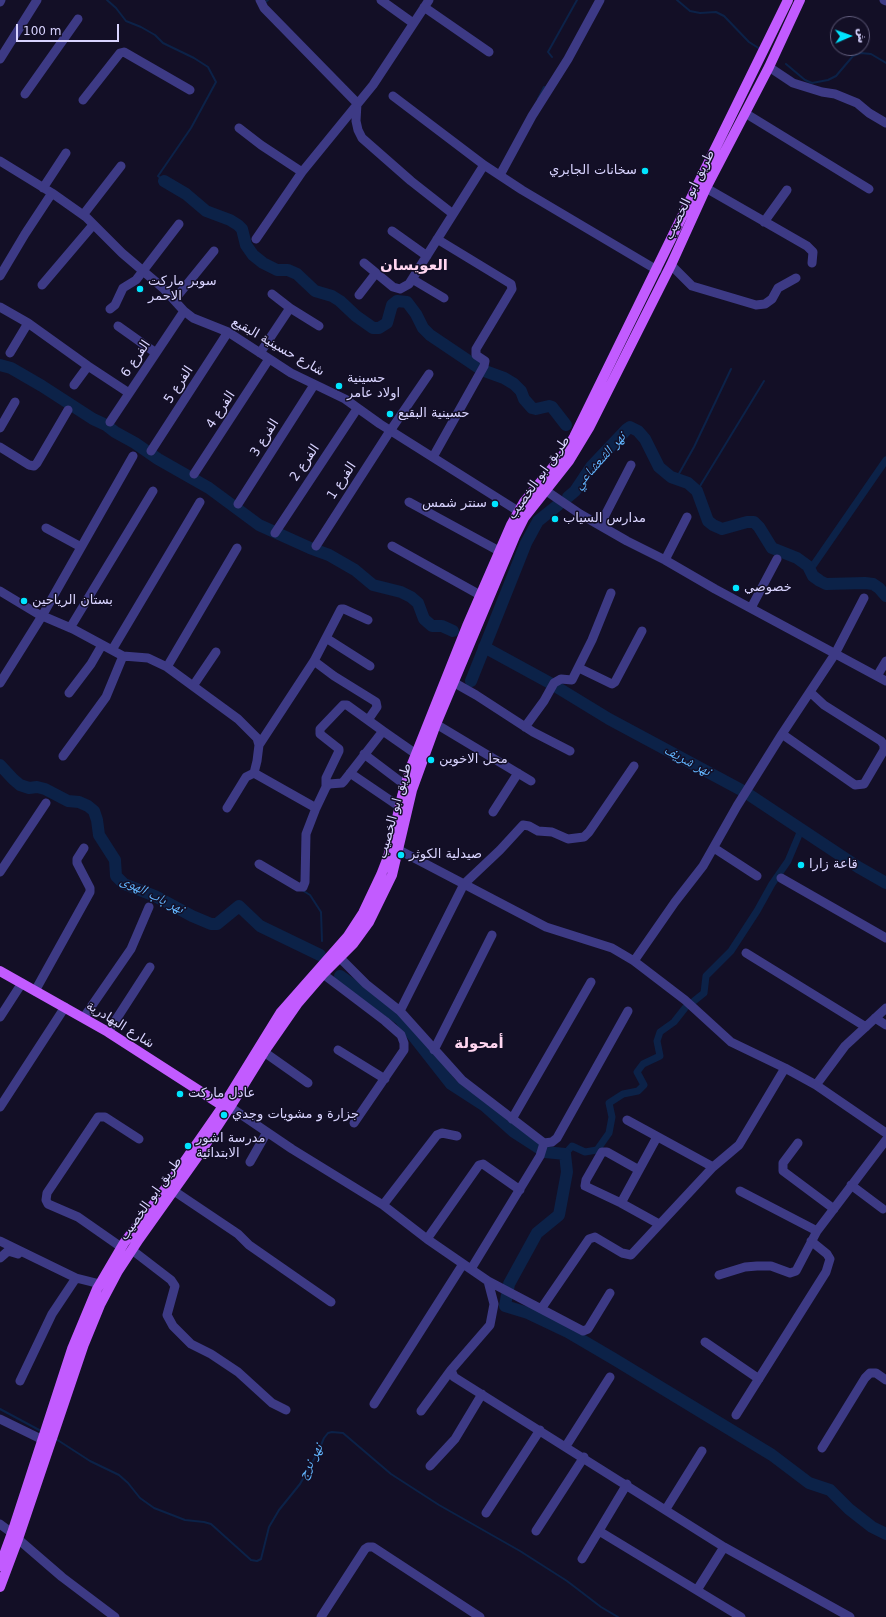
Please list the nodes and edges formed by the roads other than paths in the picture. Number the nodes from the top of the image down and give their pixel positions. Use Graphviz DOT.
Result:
graph roads {
  1 [pos="36,0"];
  2 [pos="260,0"];
  3 [pos="381,0"];
  4 [pos="600,0"];
  5 [pos="788,0"];
  6 [pos="800,0"];
  7 [pos="426,3"];
  8 [pos="78,19"];
  9 [pos="413,23"];
  10 [pos="489,52"];
  11 [pos="0,60"];
  12 [pos="769,67"];
  13 [pos="190,90"];
  14 [pos="25,94"];
  15 [pos="393,96"];
  16 [pos="83,100"];
  17 [pos="357,103"];
  18 [pos="745,113"];
  19 [pos="886,123"];
  20 [pos="239,128"];
  21 [pos="66,153"];
  22 [pos="0,161"];
  23 [pos="484,165"];
  24 [pos="121,166"];
  25 [pos="302,172"];
  26 [pos="500,175"];
  27 [pos="43,188"];
  28 [pos="706,188"];
  29 [pos="868,189"];
  30 [pos="787,190"];
  31 [pos="52,193"];
  32 [pos="453,214"];
  33 [pos="83,215"];
  34 [pos="764,222"];
  35 [pos="179,224"];
  36 [pos="93,225"];
  37 [pos="392,231"];
  38 [pos="256,239"];
  39 [pos="437,239"];
  40 [pos="214,250"];
  41 [pos="427,256"];
  42 [pos="364,263"];
  43 [pos="812,263"];
  44 [pos="671,265"];
  45 [pos="142,270"];
  46 [pos="657,270"];
  47 [pos="376,273"];
  48 [pos="0,276"];
  49 [pos="796,278"];
  50 [pos="412,279"];
  51 [pos="42,285"];
  52 [pos="272,294"];
  53 [pos="359,295"];
  54 [pos="444,298"];
  55 [pos="175,300"];
  56 [pos="0,307"];
  57 [pos="290,308"];
  58 [pos="110,309"];
  59 [pos="184,311"];
  60 [pos="28,323"];
  61 [pos="118,326"];
  62 [pos="319,326"];
  63 [pos="228,332"];
  64 [pos="156,353"];
  65 [pos="260,353"];
  66 [pos="10,354"];
  67 [pos="269,359"];
  68 [pos="88,366"];
  69 [pos="429,374"];
  70 [pos="605,384"];
  71 [pos="74,385"];
  72 [pos="314,385"];
  73 [pos="129,393"];
  74 [pos="15,402"];
  75 [pos="357,409"];
  76 [pos="68,410"];
  77 [pos="110,422"];
  78 [pos="0,428"];
  79 [pos="390,430"];
  80 [pos="0,448"];
  81 [pos="151,451"];
  82 [pos="133,456"];
  83 [pos="433,456"];
  84 [pos="631,465"];
  85 [pos="194,474"];
  86 [pos="545,490"];
  87 [pos="153,491"];
  88 [pos="200,502"];
  89 [pos="409,502"];
  90 [pos="238,504"];
  91 [pos="518,511"];
  92 [pos="687,517"];
  93 [pos="600,525"];
  94 [pos="46,528"];
  95 [pos="275,533"];
  96 [pos="316,546"];
  97 [pos="392,546"];
  98 [pos="81,547"];
  99 [pos="237,548"];
  100 [pos="499,551"];
  101 [pos="777,559"];
  102 [pos="665,560"];
  103 [pos="0,591"];
  104 [pos="611,593"];
  105 [pos="480,595"];
  106 [pos="864,598"];
  107 [pos="750,608"];
  108 [pos="42,616"];
  109 [pos="368,620"];
  110 [pos="70,628"];
  111 [pos="642,631"];
  112 [pos="326,638"];
  113 [pos="102,645"];
  114 [pos="112,650"];
  115 [pos="216,652"];
  116 [pos="835,654"];
  117 [pos="123,656"];
  118 [pos="314,661"];
  119 [pos="886,661"];
  120 [pos="370,666"];
  121 [pos="167,667"];
  122 [pos="579,668"];
  123 [pos="877,676"];
  124 [pos="886,681"];
  125 [pos="453,682"];
  126 [pos="0,684"];
  127 [pos="193,686"];
  128 [pos="810,692"];
  129 [pos="69,693"];
  130 [pos="368,720"];
  131 [pos="436,724"];
  132 [pos="525,727"];
  133 [pos="383,731"];
  134 [pos="782,734"];
  135 [pos="259,745"];
  136 [pos="570,751"];
  137 [pos="364,754"];
  138 [pos="416,754"];
  139 [pos="64,756"];
  140 [pos="634,766"];
  141 [pos="254,773"];
  142 [pos="350,773"];
  143 [pos="518,773"];
  144 [pos="532,781"];
  145 [pos="405,785"];
  146 [pos="326,787"];
  147 [pos="46,803"];
  148 [pos="400,807"];
  149 [pos="228,808"];
  150 [pos="316,808"];
  151 [pos="493,812"];
  152 [pos="84,848"];
  153 [pos="714,848"];
  154 [pos="399,850"];
  155 [pos="259,864"];
  156 [pos="0,872"];
  157 [pos="757,876"];
  158 [pos="780,878"];
  159 [pos="464,884"];
  160 [pos="382,886"];
  161 [pos="149,907"];
  162 [pos="492,935"];
  163 [pos="886,938"];
  164 [pos="746,953"];
  165 [pos="340,958"];
  166 [pos="634,961"];
  167 [pos="150,967"];
  168 [pos="0,971"];
  169 [pos="323,974"];
  170 [pos="591,982"];
  171 [pos="22,983"];
  172 [pos="35,990"];
  173 [pos="65,1008"];
  174 [pos="886,1008"];
  175 [pos="400,1011"];
  176 [pos="628,1011"];
  177 [pos="0,1017"];
  178 [pos="84,1017"];
  179 [pos="875,1018"];
  180 [pos="886,1025"];
  181 [pos="866,1027"];
  182 [pos="108,1032"];
  183 [pos="338,1050"];
  184 [pos="434,1050"];
  185 [pos="264,1052"];
  186 [pos="785,1068"];
  187 [pos="384,1079"];
  188 [pos="308,1082"];
  189 [pos="816,1085"];
  190 [pos="0,1107"];
  191 [pos="226,1107"];
  192 [pos="512,1119"];
  193 [pos="627,1120"];
  194 [pos="354,1123"];
  195 [pos="267,1132"];
  196 [pos="886,1132"];
  197 [pos="457,1136"];
  198 [pos="657,1137"];
  199 [pos="139,1139"];
  200 [pos="886,1140"];
  201 [pos="798,1143"];
  202 [pos="543,1149"];
  203 [pos="250,1162"];
  204 [pos="713,1167"];
  205 [pos="639,1170"];
  206 [pos="851,1185"];
  207 [pos="174,1190"];
  208 [pos="520,1190"];
  209 [pos="740,1191"];
  210 [pos="621,1203"];
  211 [pos="383,1205"];
  212 [pos="883,1208"];
  213 [pos="834,1209"];
  214 [pos="659,1224"];
  215 [pos="817,1231"];
  216 [pos="135,1236"];
  217 [pos="427,1239"];
  218 [pos="0,1241"];
  219 [pos="811,1241"];
  220 [pos="121,1247"];
  221 [pos="132,1250"];
  222 [pos="0,1258"];
  223 [pos="463,1264"];
  224 [pos="51,1266"];
  225 [pos="471,1269"];
  226 [pos="719,1275"];
  227 [pos="76,1278"];
  228 [pos="492,1283"];
  229 [pos="100,1284"];
  230 [pos="610,1293"];
  231 [pos="331,1302"];
  232 [pos="542,1309"];
  233 [pos="705,1342"];
  234 [pos="451,1370"];
  235 [pos="610,1377"];
  236 [pos="759,1379"];
  237 [pos="886,1380"];
  238 [pos="20,1381"];
  239 [pos="482,1394"];
  240 [pos="374,1404"];
  241 [pos="286,1410"];
  242 [pos="420,1411"];
  243 [pos="736,1415"];
  244 [pos="0,1419"];
  245 [pos="540,1430"];
  246 [pos="43,1440"];
  247 [pos="566,1446"];
  248 [pos="822,1448"];
  249 [pos="702,1451"];
  250 [pos="584,1457"];
  251 [pos="430,1466"];
  252 [pos="627,1484"];
  253 [pos="666,1509"];
  254 [pos="486,1513"];
  255 [pos="0,1524"];
  256 [pos="536,1531"];
  257 [pos="599,1531"];
  258 [pos="15,1536"];
  259 [pos="724,1547"];
  260 [pos="582,1560"];
  261 [pos="0,1566"];
  262 [pos="0,1587"];
  263 [pos="697,1590"];
  264 [pos="115,1617"];
  265 [pos="321,1617"];
  266 [pos="480,1617"];
  267 [pos="741,1617"];
  268 [pos="850,1617"];
  1 -- 11 [label="street"];
  2 -- 17 [label="street"];
  3 -- 9 [label="street"];
  4 -- 26 [label="street"];
  5 -- 46 [label="main road, طريق ابو الخصيب"];
  6 -- 12 [label="main road, طريق ابو الخصيب"];
  7 -- 9 [label="street"];
  7 -- 10 [label="street"];
  8 -- 14 [label="street"];
  9 -- 17 [label="street"];
  12 -- 18 [label="main road, طريق ابو الخصيب"];
  12 -- 19 [label="street"];
  13 -- 16 [label="street"];
  15 -- 23 [label="street"];
  17 -- 25 [label="street"];
  17 -- 32 [label="street"];
  18 -- 28 [label="main road, طريق ابو الخصيب"];
  18 -- 29 [label="street"];
  20 -- 25 [label="street"];
  21 -- 27 [label="street"];
  22 -- 27 [label="street, شارع حسينية البقيع"];
  23 -- 26 [label="street"];
  23 -- 32 [label="street"];
  24 -- 33 [label="street"];
  25 -- 38 [label="street"];
  26 -- 46 [label="street"];
  27 -- 31 [label="street, شارع حسينية البقيع"];
  28 -- 34 [label="street"];
  28 -- 44 [label="main road, طريق ابو الخصيب"];
  30 -- 34 [label="street"];
  31 -- 33 [label="street, شارع حسينية البقيع"];
  31 -- 48 [label="street"];
  32 -- 39 [label="street"];
  33 -- 36 [label="street, شارع حسينية البقيع"];
  34 -- 43 [label="street"];
  35 -- 45 [label="street"];
  36 -- 45 [label="street, شارع حسينية البقيع"];
  36 -- 51 [label="street"];
  37 -- 41 [label="street"];
  39 -- 41 [label="street"];
  39 -- 83 [label="street"];
  40 -- 55 [label="street"];
  41 -- 50 [label="street"];
  42 -- 47 [label="street"];
  44 -- 49 [label="street"];
  44 -- 70 [label="main road, طريق ابو الخصيب"];
  45 -- 55 [label="street, شارع حسينية البقيع"];
  45 -- 58 [label="street"];
  46 -- 70 [label="main road, طريق ابو الخصيب"];
  47 -- 50 [label="street"];
  47 -- 53 [label="street"];
  50 -- 54 [label="street"];
  52 -- 57 [label="street"];
  55 -- 59 [label="street, شارع حسينية البقيع"];
  56 -- 60 [label="street"];
  57 -- 62 [label="street"];
  57 -- 65 [label="street"];
  59 -- 63 [label="street, شارع حسينية البقيع"];
  59 -- 64 [label="street, الفرع 6"];
  60 -- 66 [label="street"];
  60 -- 68 [label="street"];
  61 -- 64 [label="street"];
  63 -- 65 [label="street, شارع حسينية البقيع"];
  63 -- 81 [label="street, الفرع 5"];
  64 -- 73 [label="street, الفرع 6"];
  65 -- 67 [label="street, شارع حسينية البقيع"];
  67 -- 72 [label="street, شارع حسينية البقيع"];
  67 -- 85 [label="street, الفرع 4"];
  68 -- 71 [label="street"];
  68 -- 73 [label="street"];
  69 -- 79 [label="street, الفرع 1"];
  70 -- 86 [label="main road, طريق ابو الخصيب"];
  70 -- 91 [label="main road, طريق ابو الخصيب"];
  72 -- 75 [label="street, شارع حسينية البقيع"];
  72 -- 90 [label="street, الفرع 3"];
  73 -- 77 [label="street, الفرع 6"];
  74 -- 78 [label="street"];
  75 -- 79 [label="street, شارع حسينية البقيع"];
  75 -- 95 [label="street, الفرع 2"];
  76 -- 80 [label="street"];
  79 -- 83 [label="street, شارع حسينية البقيع"];
  79 -- 96 [label="street, الفرع 1"];
  82 -- 98 [label="street"];
  83 -- 91 [label="street, شارع حسينية البقيع"];
  84 -- 93 [label="street"];
  86 -- 93 [label="street"];
  86 -- 125 [label="main road, طريق ابو الخصيب"];
  87 -- 110 [label="street"];
  88 -- 114 [label="street"];
  89 -- 100 [label="street"];
  91 -- 100 [label="main road, طريق ابو الخصيب"];
  92 -- 102 [label="street"];
  93 -- 102 [label="street"];
  94 -- 98 [label="street"];
  97 -- 105 [label="street"];
  98 -- 108 [label="street"];
  99 -- 121 [label="street"];
  100 -- 105 [label="main road, طريق ابو الخصيب"];
  101 -- 107 [label="street"];
  102 -- 107 [label="street"];
  103 -- 108 [label="street"];
  104 -- 122 [label="street"];
  105 -- 138 [label="main road, طريق ابو الخصيب"];
  106 -- 116 [label="street"];
  107 -- 116 [label="street"];
  108 -- 110 [label="street"];
  108 -- 126 [label="street"];
  109 -- 112 [label="street"];
  110 -- 113 [label="street"];
  111 -- 122 [label="street"];
  112 -- 118 [label="street"];
  112 -- 120 [label="street"];
  113 -- 114 [label="street"];
  113 -- 129 [label="street"];
  114 -- 117 [label="street"];
  115 -- 127 [label="street"];
  116 -- 123 [label="street"];
  116 -- 128 [label="street"];
  117 -- 121 [label="street"];
  117 -- 139 [label="street"];
  118 -- 130 [label="street"];
  118 -- 135 [label="street"];
  119 -- 123 [label="street"];
  121 -- 127 [label="street"];
  122 -- 132 [label="street"];
  123 -- 124 [label="street"];
  125 -- 131 [label="main road, طريق ابو الخصيب"];
  125 -- 132 [label="street"];
  127 -- 135 [label="street"];
  128 -- 134 [label="street"];
  128 -- 134 [label="street"];
  130 -- 133 [label="street"];
  130 -- 146 [label="street"];
  131 -- 143 [label="street"];
  131 -- 154 [label="main road, طريق ابو الخصيب"];
  132 -- 136 [label="street"];
  133 -- 137 [label="street"];
  133 -- 138 [label="street"];
  134 -- 153 [label="street"];
  135 -- 141 [label="street"];
  137 -- 142 [label="street"];
  137 -- 145 [label="street"];
  138 -- 145 [label="main road, طريق ابو الخصيب"];
  140 -- 159 [label="street"];
  141 -- 149 [label="street"];
  141 -- 150 [label="street"];
  142 -- 146 [label="street"];
  142 -- 148 [label="street"];
  143 -- 144 [label="street"];
  143 -- 151 [label="street"];
  145 -- 148 [label="main road, طريق ابو الخصيب"];
  146 -- 150 [label="street"];
  147 -- 156 [label="street"];
  148 -- 160 [label="main road, طريق ابو الخصيب"];
  150 -- 155 [label="street"];
  152 -- 172 [label="street"];
  153 -- 157 [label="street"];
  153 -- 166 [label="street"];
  154 -- 159 [label="street"];
  154 -- 160 [label="main road, طريق ابو الخصيب"];
  158 -- 163 [label="street"];
  159 -- 166 [label="street"];
  159 -- 175 [label="street"];
  160 -- 165 [label="main road, طريق ابو الخصيب"];
  160 -- 191 [label="main road, طريق ابو الخصيب"];
  161 -- 178 [label="street"];
  162 -- 184 [label="street"];
  164 -- 181 [label="street"];
  165 -- 169 [label="main road, طريق ابو الخصيب"];
  165 -- 175 [label="street"];
  166 -- 186 [label="street"];
  167 -- 182 [label="street"];
  168 -- 171 [label="main road, شارع البهادرية"];
  169 -- 185 [label="main road, طريق ابو الخصيب"];
  169 -- 187 [label="street"];
  170 -- 192 [label="street"];
  171 -- 172 [label="main road, شارع البهادرية"];
  171 -- 177 [label="street"];
  172 -- 173 [label="main road, شارع البهادرية"];
  173 -- 178 [label="main road, شارع البهادرية"];
  173 -- 190 [label="street"];
  174 -- 179 [label="street"];
  175 -- 184 [label="street"];
  176 -- 202 [label="street"];
  178 -- 182 [label="main road, شارع البهادرية"];
  179 -- 180 [label="street"];
  179 -- 181 [label="street"];
  181 -- 189 [label="street"];
  182 -- 191 [label="main road, شارع البهادرية"];
  183 -- 187 [label="street"];
  184 -- 192 [label="street"];
  185 -- 188 [label="street"];
  185 -- 191 [label="main road, طريق ابو الخصيب"];
  186 -- 189 [label="street"];
  186 -- 204 [label="street"];
  187 -- 194 [label="street"];
  189 -- 196 [label="street"];
  191 -- 195 [label="street"];
  191 -- 207 [label="main road, طريق ابو الخصيب"];
  191 -- 216 [label="main road, طريق ابو الخصيب"];
  192 -- 202 [label="street"];
  193 -- 198 [label="street"];
  195 -- 203 [label="street"];
  195 -- 211 [label="street"];
  197 -- 211 [label="street"];
  198 -- 204 [label="street"];
  198 -- 205 [label="street"];
  199 -- 220 [label="street"];
  200 -- 206 [label="street"];
  201 -- 213 [label="street"];
  202 -- 208 [label="street"];
  204 -- 214 [label="street"];
  205 -- 210 [label="street"];
  205 -- 210 [label="street"];
  206 -- 212 [label="street"];
  206 -- 213 [label="street"];
  207 -- 216 [label="main road, طريق ابو الخصيب"];
  207 -- 231 [label="street"];
  208 -- 217 [label="street"];
  208 -- 225 [label="street"];
  209 -- 215 [label="street"];
  210 -- 214 [label="street"];
  211 -- 217 [label="street"];
  213 -- 215 [label="street"];
  214 -- 232 [label="street"];
  215 -- 219 [label="street"];
  216 -- 220 [label="main road, طريق ابو الخصيب"];
  216 -- 221 [label="main road, طريق ابو الخصيب"];
  217 -- 223 [label="street"];
  218 -- 224 [label="street"];
  219 -- 226 [label="street"];
  219 -- 236 [label="street"];
  220 -- 229 [label="main road, طريق ابو الخصيب"];
  221 -- 241 [label="street"];
  221 -- 258 [label="main road, طريق ابو الخصيب"];
  222 -- 224 [label="street"];
  223 -- 225 [label="street"];
  223 -- 240 [label="street"];
  224 -- 227 [label="street"];
  225 -- 228 [label="street"];
  227 -- 229 [label="street"];
  227 -- 238 [label="street"];
  228 -- 232 [label="street"];
  228 -- 234 [label="street"];
  229 -- 246 [label="main road, طريق ابو الخصيب"];
  230 -- 232 [label="street"];
  233 -- 236 [label="street"];
  234 -- 239 [label="street"];
  234 -- 242 [label="street"];
  235 -- 247 [label="street"];
  236 -- 243 [label="street"];
  237 -- 248 [label="street"];
  239 -- 245 [label="street"];
  239 -- 251 [label="street"];
  244 -- 246 [label="street"];
  245 -- 247 [label="street"];
  245 -- 254 [label="street"];
  246 -- 258 [label="main road, طريق ابو الخصيب"];
  247 -- 250 [label="street"];
  249 -- 253 [label="street"];
  250 -- 252 [label="street"];
  250 -- 256 [label="street"];
  252 -- 253 [label="street"];
  252 -- 257 [label="street"];
  253 -- 259 [label="street"];
  255 -- 258 [label="street"];
  257 -- 260 [label="street"];
  257 -- 263 [label="street"];
  258 -- 261 [label="main road, طريق ابو الخصيب"];
  258 -- 262 [label="main road, طريق ابو الخصيب"];
  258 -- 264 [label="street"];
  259 -- 263 [label="street"];
  259 -- 268 [label="street"];
  263 -- 267 [label="street"];
  265 -- 266 [label="street"];
}
